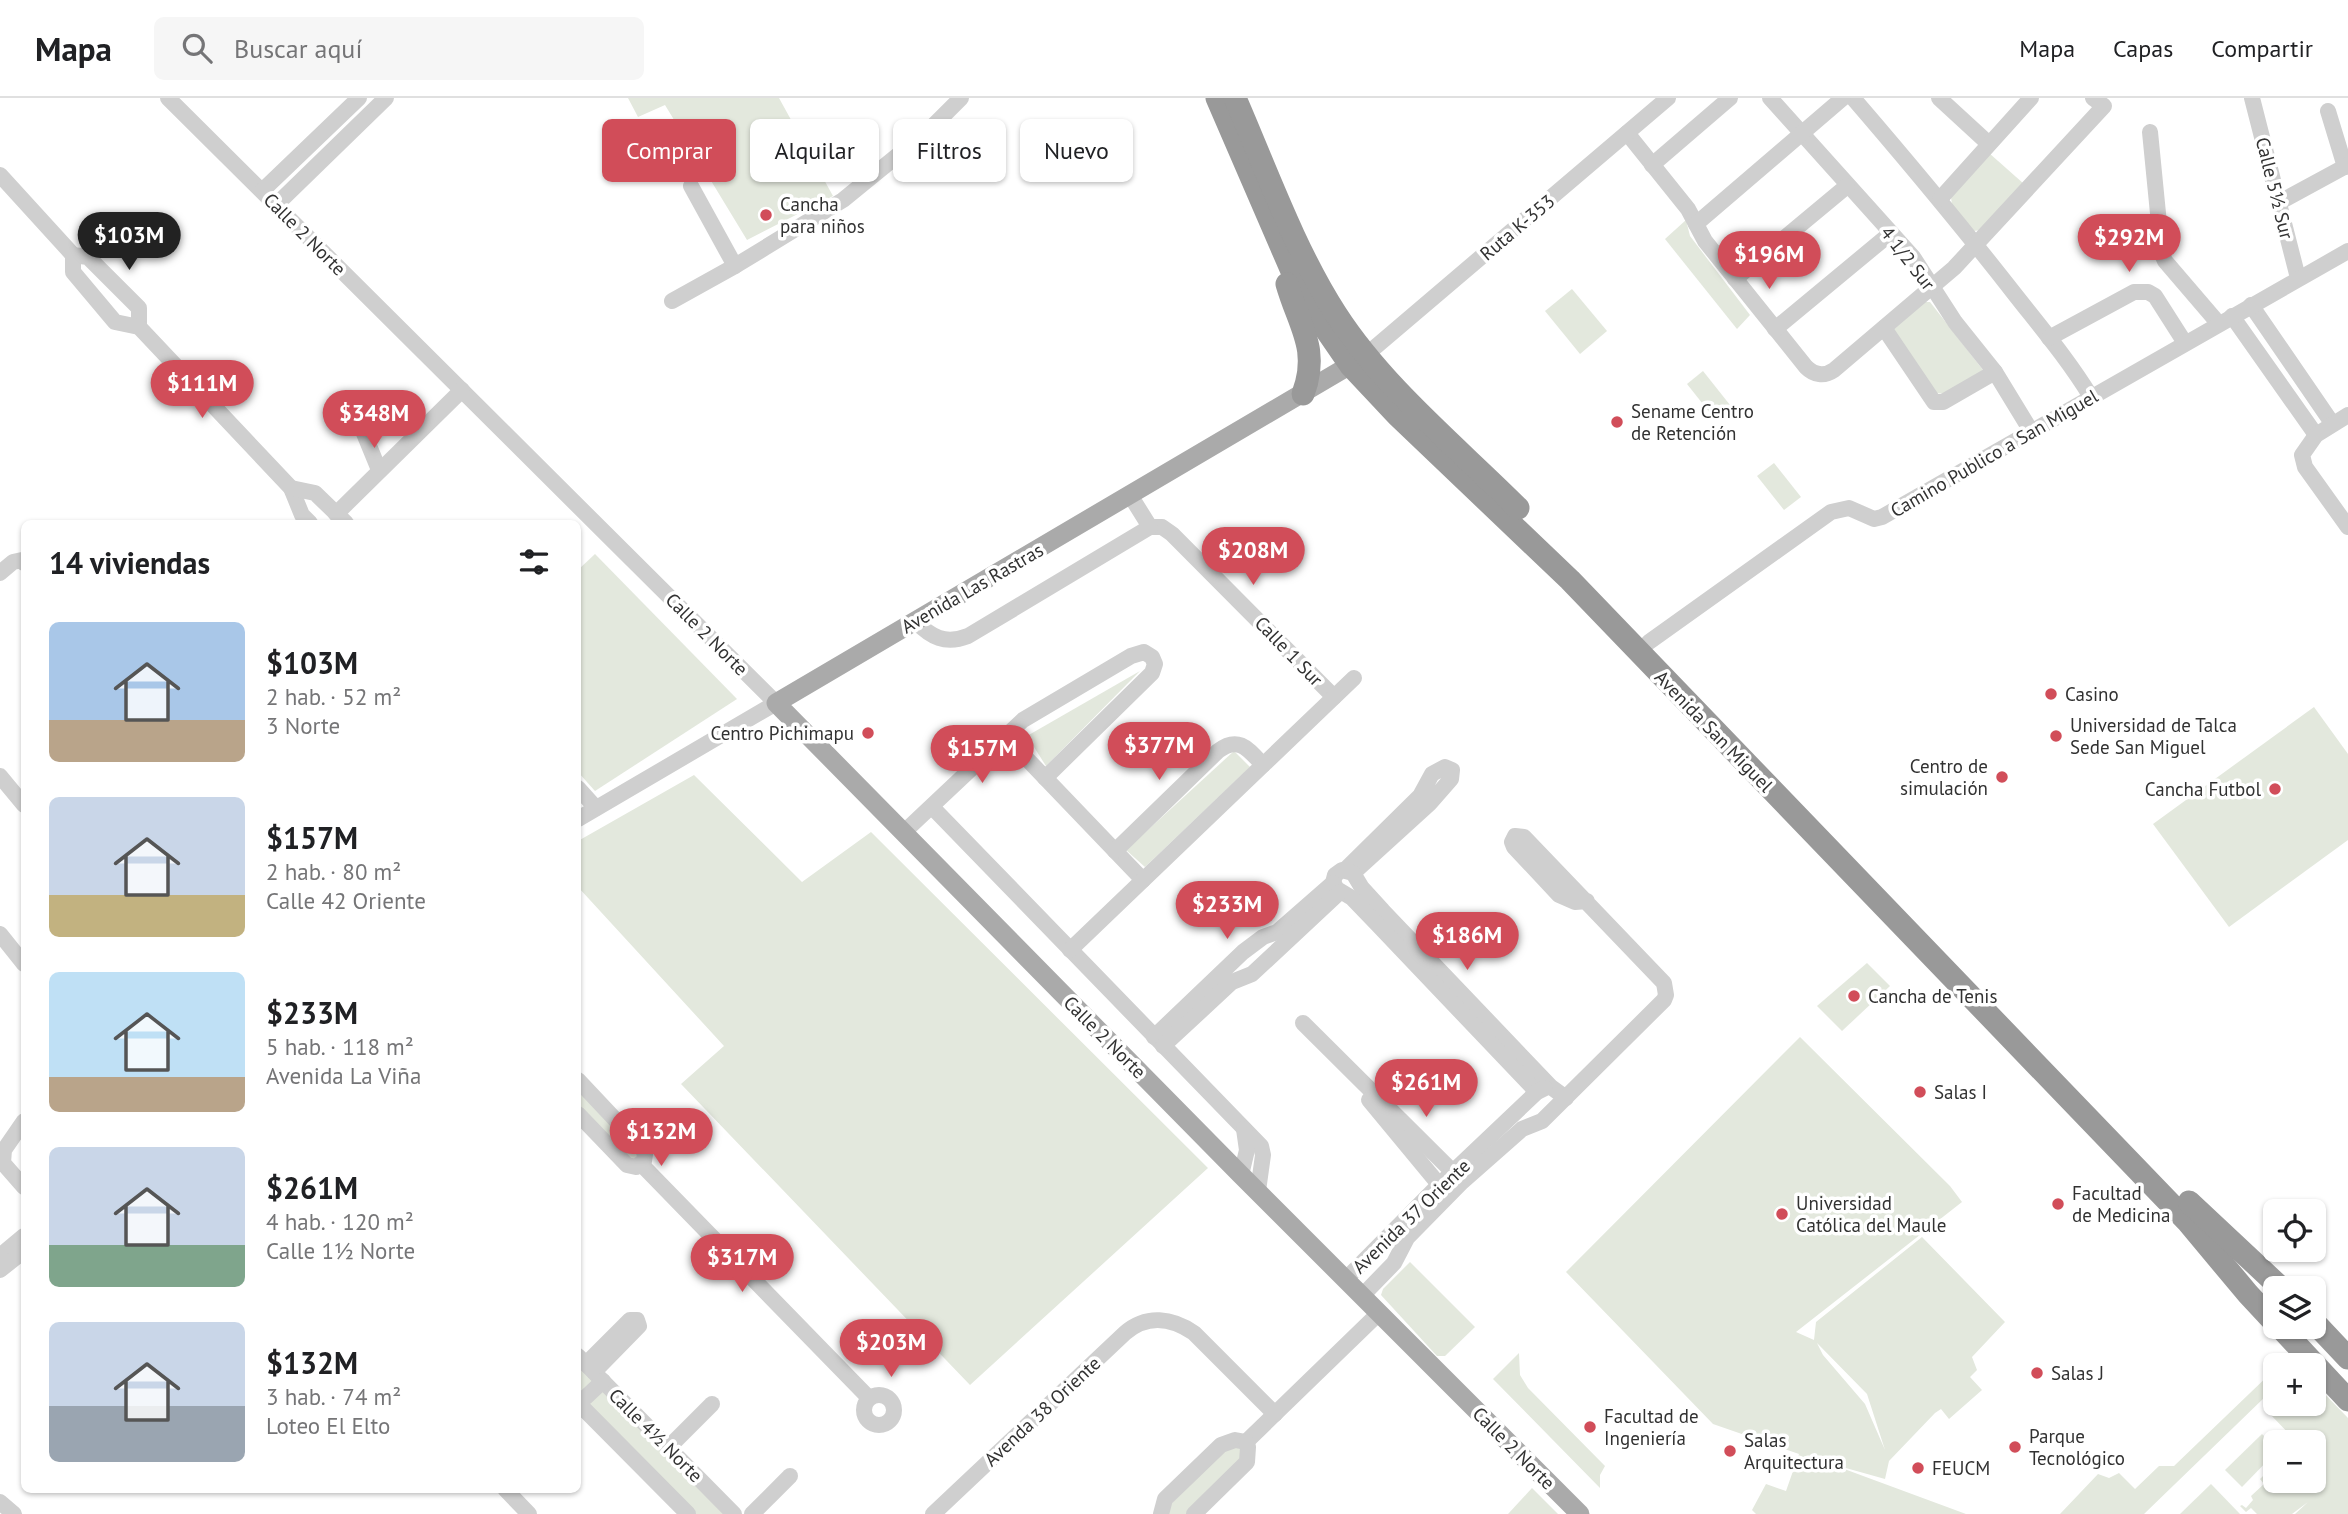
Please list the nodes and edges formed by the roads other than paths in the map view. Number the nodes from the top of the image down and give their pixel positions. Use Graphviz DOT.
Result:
graph roads {
  1 [pos="168,98"];
  2 [pos="359,98"];
  3 [pos="386,98"];
  4 [pos="961,98"];
  5 [pos="1216,98"];
  6 [pos="1235,98"];
  7 [pos="1668,98"];
  8 [pos="1730,98"];
  9 [pos="1770,98"];
  10 [pos="1843,98"];
  11 [pos="1853,98"];
  12 [pos="1939,98"];
  13 [pos="2031,98"];
  14 [pos="2092,98"];
  15 [pos="2252,98"];
  16 [pos="2328,111"];
  17 [pos="2150,132"];
  18 [pos="1627,133"];
  19 [pos="1801,134"];
  20 [pos="1989,144"];
  21 [pos="1652,165"];
  22 [pos="2346,166"];
  23 [pos="0,175"];
  24 [pos="691,186"];
  25 [pos="1847,186"];
  26 [pos="262,191"];
  27 [pos="1940,199"];
  28 [pos="2278,203"];
  29 [pos="276,205"];
  30 [pos="1696,224"];
  31 [pos="1891,233"];
  32 [pos="1279,243"];
  33 [pos="1977,246"];
  34 [pos="2348,251"];
  35 [pos="73,255"];
  36 [pos="735,266"];
  37 [pos="2298,278"];
  38 [pos="1735,279"];
  39 [pos="1933,288"];
  40 [pos="672,301"];
  41 [pos="2251,305"];
  42 [pos="2226,320"];
  43 [pos="139,327"];
  44 [pos="1884,328"];
  45 [pos="1776,329"];
  46 [pos="2049,338"];
  47 [pos="2185,343"];
  48 [pos="1359,360"];
  49 [pos="1995,372"];
  50 [pos="462,390"];
  51 [pos="1303,394"];
  52 [pos="2091,397"];
  53 [pos="2348,415"];
  54 [pos="2332,423"];
  55 [pos="363,431"];
  56 [pos="2031,431"];
  57 [pos="2316,435"];
  58 [pos="379,470"];
  59 [pos="291,488"];
  60 [pos="1130,495"];
  61 [pos="341,519"];
  62 [pos="307,520"];
  63 [pos="1150,527"];
  64 [pos="2348,527"];
  65 [pos="21,562"];
  66 [pos="0,573"];
  67 [pos="915,621"];
  68 [pos="1649,642"];
  69 [pos="1354,678"];
  70 [pos="1334,697"];
  71 [pos="776,703"];
  72 [pos="1005,736"];
  73 [pos="1264,765"];
  74 [pos="0,776"];
  75 [pos="1045,778"];
  76 [pos="581,791"];
  77 [pos="21,801"];
  78 [pos="596,808"];
  79 [pos="933,808"];
  80 [pos="581,817"];
  81 [pos="904,833"];
  82 [pos="1115,851"];
  83 [pos="1352,873"];
  84 [pos="1143,880"];
  85 [pos="1339,889"];
  86 [pos="1587,901"];
  87 [pos="0,934"];
  88 [pos="1070,950"];
  89 [pos="21,960"];
  90 [pos="1303,1023"];
  91 [pos="1159,1041"];
  92 [pos="1362,1082"];
  93 [pos="581,1083"];
  94 [pos="1544,1089"];
  95 [pos="1566,1098"];
  96 [pos="581,1117"];
  97 [pos="21,1125"];
  98 [pos="1512,1128"];
  99 [pos="1244,1129"];
  100 [pos="641,1164"];
  101 [pos="1241,1175"];
  102 [pos="1458,1177"];
  103 [pos="21,1184"];
  104 [pos="1258,1191"];
  105 [pos="1444,1191"];
  106 [pos="21,1238"];
  107 [pos="21,1253"];
  108 [pos="0,1256"];
  109 [pos="0,1270"];
  110 [pos="2268,1276"];
  111 [pos="1346,1279"];
  112 [pos="1362,1296"];
  113 [pos="2263,1308"];
  114 [pos="1379,1313"];
  115 [pos="2326,1335"];
  116 [pos="2295,1339"];
  117 [pos="2348,1358"];
  118 [pos="590,1368"];
  119 [pos="2343,1387"];
  120 [pos="869,1398"];
  121 [pos="581,1400"];
  122 [pos="581,1404"];
  123 [pos="712,1404"];
  124 [pos="1275,1414"];
  125 [pos="1246,1442"];
  126 [pos="669,1447"];
  127 [pos="790,1476"];
  128 [pos="509,1493"];
  129 [pos="0,1502"];
  130 [pos="14,1514"];
  131 [pos="530,1514"];
  132 [pos="688,1514"];
  133 [pos="734,1514"];
  134 [pos="752,1514"];
  135 [pos="933,1514"];
  136 [pos="1161,1514"];
  137 [pos="1194,1514"];
  138 [pos="1580,1514"];
  1 -- 26 [label="street, Calle 2 Norte"];
  2 -- 26 [label="street"];
  3 -- 29 [label="street"];
  4 -- 36 [label="street"];
  5 -- 32 [label="highway, Avenida San Miguel"];
  6 -- 48 [label="highway, Avenida San Miguel"];
  7 -- 18 [label="street, Ruta K-353"];
  8 -- 21 [label="street"];
  9 -- 19 [label="street, 4 1/2 Sur"];
  10 -- 19 [label="street"];
  11 -- 27 [label="street"];
  12 -- 20 [label="street"];
  13 -- 20 [label="street"];
  14 -- 33 [label="street"];
  15 -- 28 [label="street, Calle 5½ Sur"];
  16 -- 22 [label="street"];
  17 -- 42 [label="street"];
  18 -- 21 [label="street"];
  18 -- 48 [label="street, Ruta K-353"];
  19 -- 25 [label="street, 4 1/2 Sur"];
  19 -- 30 [label="street"];
  20 -- 27 [label="street"];
  21 -- 30 [label="street"];
  22 -- 28 [label="street"];
  23 -- 35 [label="street"];
  24 -- 36 [label="street"];
  25 -- 31 [label="street, 4 1/2 Sur"];
  25 -- 38 [label="street"];
  26 -- 29 [label="street, Calle 2 Norte"];
  27 -- 33 [label="street"];
  28 -- 37 [label="street, Calle 5½ Sur"];
  29 -- 50 [label="street, Calle 2 Norte"];
  30 -- 38 [label="street"];
  31 -- 39 [label="street, 4 1/2 Sur"];
  31 -- 45 [label="street"];
  32 -- 48 [label="highway, Avenida San Miguel"];
  32 -- 51 [label="highway"];
  33 -- 39 [label="street"];
  33 -- 46 [label="street"];
  34 -- 37 [label="street, Camino Publico a San Miguel"];
  35 -- 43 [label="street"];
  35 -- 43 [label="street"];
  36 -- 40 [label="street"];
  37 -- 41 [label="street, Camino Publico a San Miguel"];
  38 -- 45 [label="street"];
  39 -- 44 [label="street"];
  39 -- 49 [label="street, 4 1/2 Sur"];
  41 -- 42 [label="street, Camino Publico a San Miguel"];
  41 -- 54 [label="street"];
  42 -- 47 [label="street, Camino Publico a San Miguel"];
  42 -- 57 [label="street"];
  43 -- 59 [label="street"];
  44 -- 45 [label="street"];
  44 -- 49 [label="street"];
  46 -- 47 [label="street"];
  46 -- 52 [label="street"];
  47 -- 52 [label="street, Camino Publico a San Miguel"];
  48 -- 51 [label="main road, Avenida Las Rastras"];
  48 -- 68 [label="highway, Avenida San Miguel"];
  48 -- 113 [label="highway, Avenida San Miguel"];
  49 -- 56 [label="street, 4 1/2 Sur"];
  50 -- 58 [label="street"];
  50 -- 71 [label="street, Calle 2 Norte"];
  51 -- 60 [label="main road, Avenida Las Rastras"];
  52 -- 56 [label="street, Camino Publico a San Miguel"];
  53 -- 54 [label="street"];
  54 -- 57 [label="street"];
  55 -- 58 [label="street"];
  56 -- 68 [label="street, Camino Publico a San Miguel"];
  57 -- 64 [label="street"];
  58 -- 61 [label="street"];
  59 -- 61 [label="street"];
  59 -- 62 [label="street"];
  60 -- 63 [label="street"];
  60 -- 67 [label="main road, Avenida Las Rastras"];
  63 -- 67 [label="street"];
  63 -- 70 [label="street, Calle 1 Sur"];
  65 -- 66 [label="street"];
  67 -- 71 [label="main road, Avenida Las Rastras"];
  68 -- 110 [label="highway, Avenida San Miguel"];
  69 -- 70 [label="street"];
  70 -- 73 [label="street"];
  71 -- 78 [label="street, Avenida Las Rastras"];
  71 -- 81 [label="main road, Calle 2 Norte"];
  72 -- 75 [label="street"];
  72 -- 75 [label="street"];
  72 -- 79 [label="street"];
  73 -- 82 [label="street"];
  73 -- 84 [label="street"];
  74 -- 77 [label="street"];
  75 -- 82 [label="street"];
  76 -- 78 [label="street"];
  78 -- 80 [label="street, Avenida Las Rastras"];
  79 -- 81 [label="street"];
  79 -- 88 [label="street, Calle 2 Norte"];
  81 -- 101 [label="main road, Calle 2 Norte"];
  82 -- 84 [label="street"];
  83 -- 83 [label="street"];
  83 -- 85 [label="street"];
  83 -- 94 [label="street"];
  84 -- 88 [label="street"];
  85 -- 91 [label="street"];
  85 -- 91 [label="street"];
  85 -- 94 [label="street"];
  86 -- 86 [label="street"];
  86 -- 95 [label="street, Avenida 37 Oriente"];
  87 -- 89 [label="street"];
  88 -- 91 [label="street, Calle 2 Norte"];
  90 -- 92 [label="street"];
  91 -- 99 [label="street, Calle 2 Norte"];
  92 -- 102 [label="street"];
  92 -- 105 [label="street"];
  93 -- 100 [label="street"];
  94 -- 95 [label="street"];
  94 -- 98 [label="street, Avenida 37 Oriente"];
  95 -- 98 [label="street, Avenida 37 Oriente"];
  96 -- 100 [label="street"];
  97 -- 103 [label="street"];
  98 -- 102 [label="street, Avenida 37 Oriente"];
  99 -- 101 [label="street"];
  99 -- 104 [label="street, Calle 2 Norte"];
  100 -- 120 [label="street"];
  101 -- 104 [label="main road, Calle 2 Norte"];
  102 -- 105 [label="street, Avenida 37 Oriente"];
  104 -- 111 [label="main road, Calle 2 Norte"];
  105 -- 111 [label="street, Avenida 37 Oriente"];
  105 -- 112 [label="street, Avenida 37 Oriente"];
  106 -- 108 [label="street"];
  107 -- 109 [label="street"];
  111 -- 112 [label="main road, Calle 2 Norte"];
  112 -- 114 [label="main road, Calle 2 Norte"];
  114 -- 124 [label="street"];
  114 -- 138 [label="main road, Calle 2 Norte"];
  115 -- 117 [label="highway"];
  116 -- 119 [label="highway, Avenida San Miguel"];
  118 -- 121 [label="street"];
  118 -- 126 [label="street, Calle 4½ Norte"];
  122 -- 132 [label="street, Calle 4½ Norte"];
  123 -- 126 [label="street"];
  124 -- 125 [label="street"];
  124 -- 135 [label="street, Avenda 38 Oriente"];
  125 -- 136 [label="street"];
  125 -- 137 [label="street"];
  126 -- 133 [label="street, Calle 4½ Norte"];
  127 -- 134 [label="street"];
  128 -- 131 [label="street"];
  129 -- 130 [label="street"];
}
